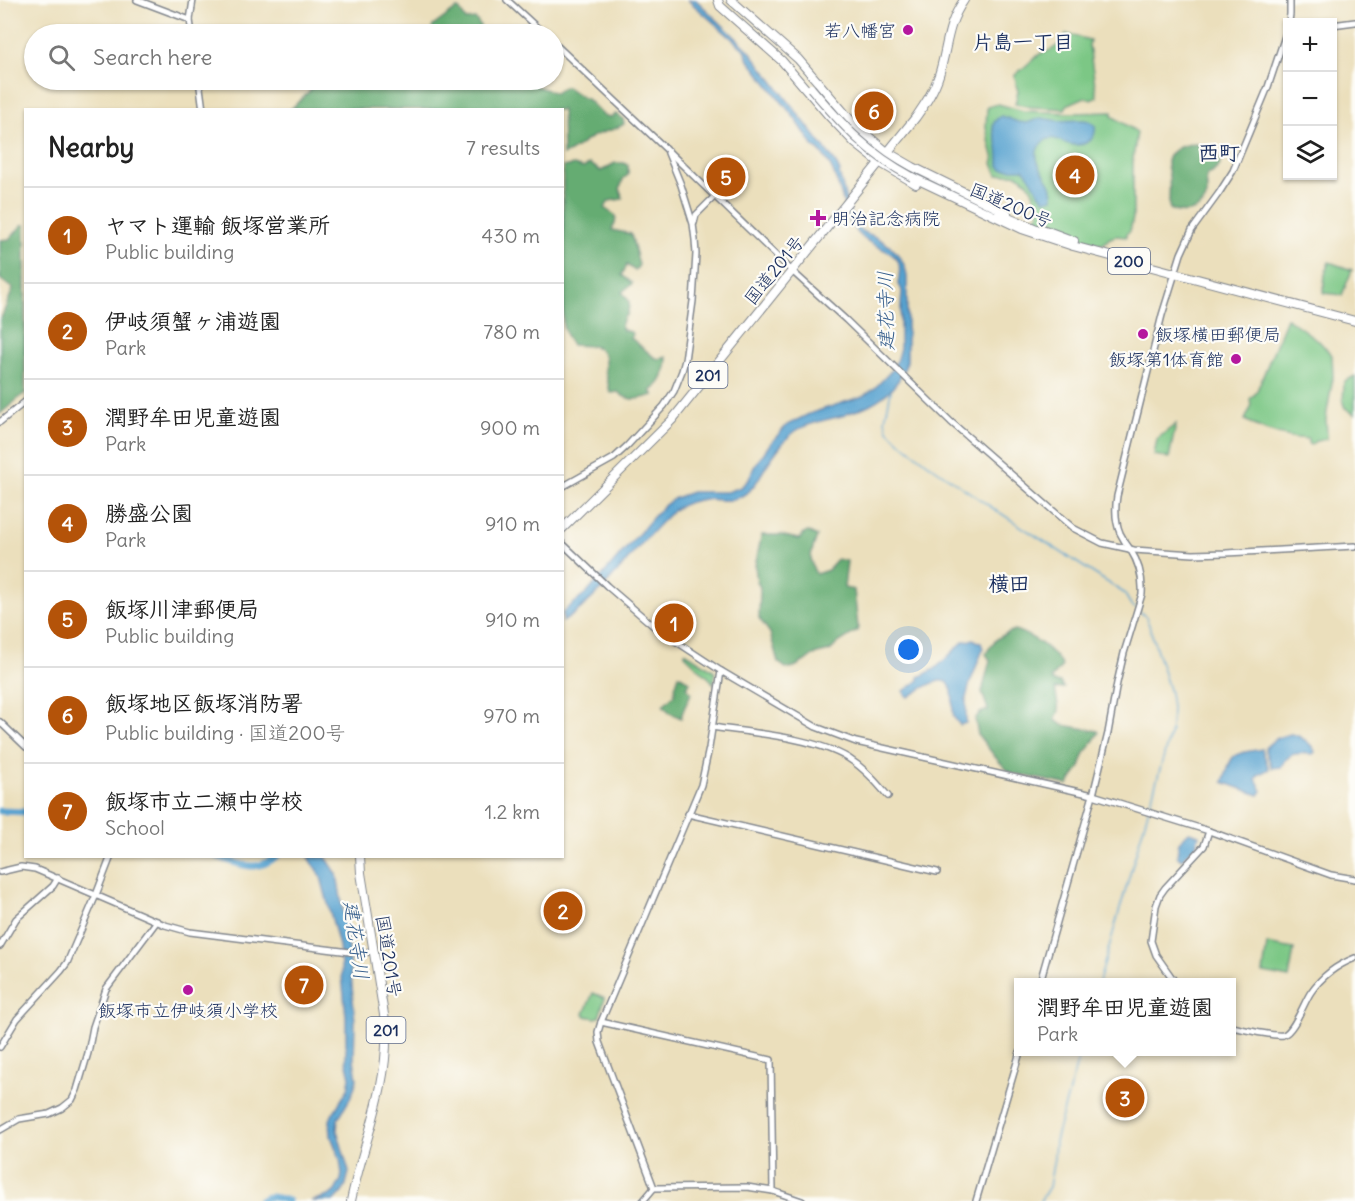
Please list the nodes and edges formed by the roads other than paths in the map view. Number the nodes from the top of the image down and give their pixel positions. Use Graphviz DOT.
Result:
graph roads {
  1 [pos="136,0"];
  2 [pos="193,0"];
  3 [pos="507,0"];
  4 [pos="718,0"];
  5 [pos="726,0"];
  6 [pos="731,0"];
  7 [pos="964,0"];
  8 [pos="1290,0"];
  9 [pos="1289,18"];
  10 [pos="190,20"];
  11 [pos="1355,22"];
  12 [pos="191,24"];
  13 [pos="533,24"];
  14 [pos="1337,24"];
  15 [pos="1283,43"];
  16 [pos="564,53"];
  17 [pos="813,87"];
  18 [pos="200,90"];
  19 [pos="203,108"];
  20 [pos="666,149"];
  21 [pos="887,152"];
  22 [pos="879,162"];
  23 [pos="714,196"];
  24 [pos="1008,206"];
  25 [pos="1014,217"];
  26 [pos="693,224"];
  27 [pos="1073,244"];
  28 [pos="792,271"];
  29 [pos="1176,271"];
  30 [pos="1355,319"];
  31 [pos="24,403"];
  32 [pos="0,422"];
  33 [pos="614,458"];
  34 [pos="624,468"];
  35 [pos="564,486"];
  36 [pos="564,527"];
  37 [pos="1120,533"];
  38 [pos="564,545"];
  39 [pos="1108,545"];
  40 [pos="1355,546"];
  41 [pos="1130,550"];
  42 [pos="721,671"];
  43 [pos="0,722"];
  44 [pos="712,727"];
  45 [pos="24,745"];
  46 [pos="1093,795"];
  47 [pos="888,796"];
  48 [pos="688,814"];
  49 [pos="1209,831"];
  50 [pos="110,858"];
  51 [pos="360,858"];
  52 [pos="0,872"];
  53 [pos="937,872"];
  54 [pos="58,878"];
  55 [pos="1355,879"];
  56 [pos="96,895"];
  57 [pos="157,921"];
  58 [pos="0,946"];
  59 [pos="373,950"];
  60 [pos="1355,958"];
  61 [pos="1041,978"];
  62 [pos="1172,978"];
  63 [pos="601,1022"];
  64 [pos="1236,1028"];
  65 [pos="0,1047"];
  66 [pos="1019,1056"];
  67 [pos="0,1130"];
  68 [pos="654,1188"];
  69 [pos="773,1191"];
  70 [pos="351,1201"];
  71 [pos="643,1201"];
  72 [pos="802,1201"];
  73 [pos="976,1201"];
  1 -- 10 [label="street"];
  2 -- 10 [label="street"];
  3 -- 13 [label="street"];
  4 -- 17 [label="highway, 国道200号 / 200"];
  4 -- 22 [label="highway"];
  5 -- 17 [label="highway, 国道200号 / 200"];
  6 -- 21 [label="highway"];
  7 -- 21 [label="highway, 国道201号 / 201"];
  8 -- 9 [label="street"];
  10 -- 12 [label="street"];
  11 -- 14 [label="street"];
  15 -- 29 [label="street"];
  16 -- 20 [label="street"];
  17 -- 27 [label="highway, 国道200号 / 200, bridge"];
  18 -- 19 [label="street"];
  20 -- 23 [label="street"];
  20 -- 26 [label="street"];
  21 -- 22 [label="highway, 国道201号 / 201"];
  21 -- 25 [label="highway"];
  22 -- 27 [label="highway"];
  22 -- 28 [label="highway, 国道201号 / 201"];
  23 -- 26 [label="street"];
  23 -- 28 [label="street"];
  24 -- 25 [label="highway"];
  25 -- 27 [label="highway"];
  26 -- 33 [label="street"];
  27 -- 29 [label="highway, 国道200号 / 200"];
  28 -- 34 [label="highway, 国道201号 / 201"];
  28 -- 39 [label="street"];
  29 -- 30 [label="highway, 国道200号 / 200"];
  29 -- 37 [label="street"];
  31 -- 32 [label="street"];
  33 -- 34 [label="street"];
  33 -- 35 [label="street"];
  34 -- 36 [label="highway, 国道201号 / 201"];
  37 -- 39 [label="street"];
  37 -- 41 [label="street"];
  38 -- 42 [label="street"];
  39 -- 41 [label="street"];
  40 -- 41 [label="street"];
  41 -- 46 [label="street"];
  42 -- 44 [label="street"];
  42 -- 46 [label="street"];
  43 -- 45 [label="street"];
  44 -- 47 [label="street"];
  44 -- 48 [label="street"];
  46 -- 49 [label="street"];
  46 -- 61 [label="street"];
  48 -- 53 [label="street"];
  48 -- 63 [label="street"];
  49 -- 55 [label="street"];
  49 -- 62 [label="street"];
  50 -- 56 [label="street"];
  51 -- 59 [label="highway, 国道201号 / 201"];
  52 -- 54 [label="street"];
  54 -- 56 [label="street"];
  54 -- 58 [label="street"];
  56 -- 57 [label="street"];
  56 -- 65 [label="street"];
  57 -- 59 [label="street"];
  57 -- 67 [label="street"];
  59 -- 70 [label="highway, 国道201号 / 201"];
  60 -- 64 [label="street"];
  63 -- 68 [label="street"];
  63 -- 69 [label="street"];
  66 -- 73 [label="street"];
  68 -- 69 [label="street"];
  68 -- 71 [label="street"];
  69 -- 72 [label="street"];
}
